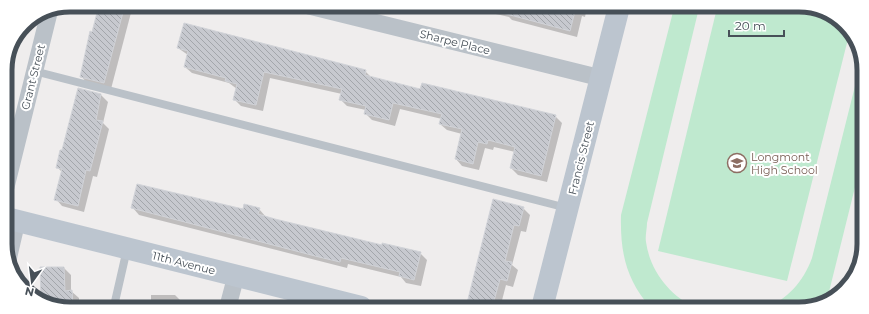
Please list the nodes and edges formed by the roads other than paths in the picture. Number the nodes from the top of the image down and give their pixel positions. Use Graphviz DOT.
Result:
graph roads {
  1 [pos="333,12"];
  2 [pos="618,12"];
  3 [pos="48,16"];
  4 [pos="34,71"];
  5 [pos="601,78"];
  6 [pos="12,162"];
  7 [pos="568,208"];
  8 [pos="12,220"];
  9 [pos="127,249"];
  10 [pos="236,276"];
  11 [pos="115,302"];
  12 [pos="229,302"];
  13 [pos="335,302"];
  14 [pos="544,302"];
  1 -- 5 [label="street, Sharpe Place"];
  2 -- 5 [label="street, Francis Street"];
  3 -- 4 [label="street, Grant Street"];
  4 -- 6 [label="street, Grant Street"];
  4 -- 7 [label="lane"];
  5 -- 7 [label="street, Francis Street"];
  7 -- 14 [label="street, Francis Street"];
  8 -- 9 [label="street, 11th Avenue"];
  9 -- 10 [label="street, 11th Avenue"];
  9 -- 11 [label="lane"];
  10 -- 12 [label="street"];
  10 -- 13 [label="street, 11th Avenue"];
}
